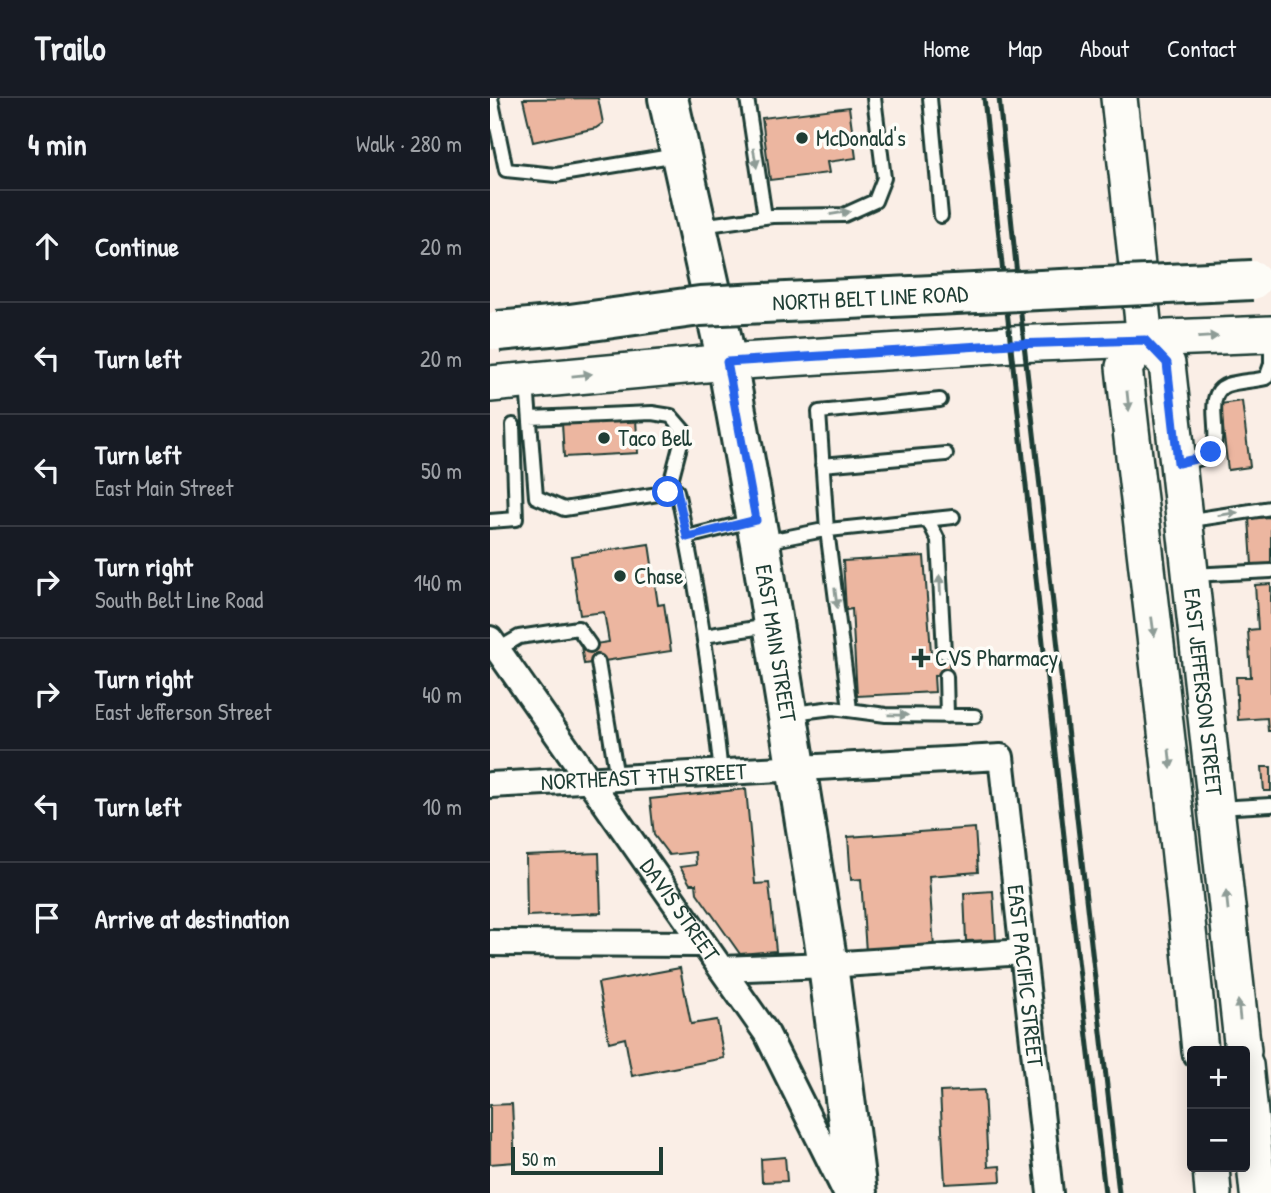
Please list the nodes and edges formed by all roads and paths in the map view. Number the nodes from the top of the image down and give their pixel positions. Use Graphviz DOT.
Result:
graph roads {
  1 [pos="491,98"];
  2 [pos="668,98"];
  3 [pos="747,98"];
  4 [pos="874,98"];
  5 [pos="930,98"];
  6 [pos="1119,98"];
  7 [pos="681,155"];
  8 [pos="941,216"];
  9 [pos="769,217"];
  10 [pos="697,227"];
  11 [pos="1262,279"];
  12 [pos="494,331"];
  13 [pos="1271,334"];
  14 [pos="1145,340"];
  15 [pos="727,362"];
  16 [pos="527,380"];
  17 [pos="490,384"];
  18 [pos="940,400"];
  19 [pos="530,418"];
  20 [pos="513,425"];
  21 [pos="946,454"];
  22 [pos="1178,463"];
  23 [pos="822,465"];
  24 [pos="668,492"];
  25 [pos="1271,508"];
  26 [pos="953,517"];
  27 [pos="928,520"];
  28 [pos="1185,521"];
  29 [pos="490,522"];
  30 [pos="827,530"];
  31 [pos="758,531"];
  32 [pos="687,537"];
  33 [pos="1271,571"];
  34 [pos="1191,575"];
  35 [pos="775,625"];
  36 [pos="704,636"];
  37 [pos="590,645"];
  38 [pos="495,652"];
  39 [pos="944,652"];
  40 [pos="598,662"];
  41 [pos="946,676"];
  42 [pos="850,709"];
  43 [pos="789,713"];
  44 [pos="947,716"];
  45 [pos="975,716"];
  46 [pos="1001,757"];
  47 [pos="798,768"];
  48 [pos="721,773"];
  49 [pos="617,778"];
  50 [pos="588,780"];
  51 [pos="490,785"];
  52 [pos="1271,805"];
  53 [pos="1217,807"];
  54 [pos="490,943"];
  55 [pos="702,944"];
  56 [pos="1023,952"];
  57 [pos="828,965"];
  58 [pos="1235,968"];
  59 [pos="722,969"];
  60 [pos="1192,971"];
  61 [pos="1200,1046"];
  62 [pos="1243,1046"];
  63 [pos="1249,1109"];
  64 [pos="1211,1172"];
  65 [pos="846,1193"];
  66 [pos="857,1193"];
  67 [pos="1049,1193"];
  68 [pos="1213,1193"];
  69 [pos="1258,1193"];
  1 -- 7 [label="lane"];
  2 -- 7 [label="main road, EAST MAIN STREET"];
  3 -- 9 [label="lane, one-way"];
  9 -- 4 [label="lane, one-way"];
  5 -- 8 [label="lane"];
  6 -- 14 [label="main road"];
  7 -- 10 [label="main road, EAST MAIN STREET"];
  9 -- 10 [label="lane"];
  10 -- 15 [label="main road, EAST MAIN STREET"];
  11 -- 12 [label="main road, NORTH BELT LINE ROAD, bridge"];
  14 -- 13 [label="main road, one-way"];
  13 -- 22 [label="lane"];
  14 -- 15 [label="main road"];
  14 -- 22 [label="main road, EAST JEFFERSON STREET"];
  14 -- 60 [label="main road, EAST JEFFERSON STREET, one-way"];
  16 -- 15 [label="main road, one-way"];
  15 -- 31 [label="main road, EAST MAIN STREET"];
  16 -- 17 [label="main road"];
  16 -- 19 [label="lane"];
  18 -- 23 [label="lane"];
  19 -- 24 [label="lane"];
  19 -- 24 [label="lane"];
  20 -- 29 [label="lane"];
  21 -- 23 [label="lane"];
  22 -- 28 [label="main road, EAST JEFFERSON STREET"];
  23 -- 30 [label="lane"];
  24 -- 32 [label="lane"];
  28 -- 25 [label="lane, one-way"];
  26 -- 27 [label="lane"];
  27 -- 30 [label="lane"];
  39 -- 27 [label="lane, one-way"];
  28 -- 34 [label="main road, EAST JEFFERSON STREET"];
  30 -- 31 [label="lane"];
  30 -- 42 [label="lane, one-way"];
  31 -- 32 [label="lane"];
  31 -- 35 [label="main road, EAST MAIN STREET"];
  32 -- 36 [label="lane"];
  33 -- 34 [label="lane"];
  34 -- 53 [label="main road, EAST JEFFERSON STREET"];
  35 -- 36 [label="lane"];
  35 -- 43 [label="main road, EAST MAIN STREET"];
  36 -- 48 [label="lane"];
  37 -- 38 [label="lane"];
  38 -- 50 [label="street, DAVIS STREET"];
  40 -- 49 [label="lane"];
  41 -- 44 [label="lane"];
  42 -- 43 [label="lane"];
  42 -- 44 [label="lane, one-way"];
  43 -- 47 [label="main road, EAST MAIN STREET"];
  44 -- 45 [label="lane"];
  46 -- 47 [label="street, NORTHEAST 7TH STREET"];
  46 -- 56 [label="street, EAST PACIFIC STREET"];
  47 -- 48 [label="street, NORTHEAST 7TH STREET"];
  47 -- 57 [label="main road, EAST MAIN STREET"];
  48 -- 49 [label="street, NORTHEAST 7TH STREET"];
  49 -- 50 [label="street, NORTHEAST 7TH STREET"];
  50 -- 51 [label="street, NORTHEAST 7TH STREET"];
  50 -- 55 [label="street, DAVIS STREET"];
  52 -- 53 [label="lane"];
  58 -- 53 [label="main road, EAST JEFFERSON STREET, one-way"];
  54 -- 55 [label="street"];
  55 -- 59 [label="street, DAVIS STREET"];
  56 -- 57 [label="street"];
  56 -- 67 [label="street, EAST PACIFIC STREET"];
  57 -- 59 [label="street"];
  57 -- 66 [label="main road, EAST MAIN STREET"];
  58 -- 60 [label="main road"];
  62 -- 58 [label="main road, EAST JEFFERSON STREET, one-way"];
  59 -- 65 [label="street, DAVIS STREET"];
  60 -- 61 [label="main road, EAST JEFFERSON STREET"];
  63 -- 69 [label="main road"];
  64 -- 68 [label="main road"];
}
